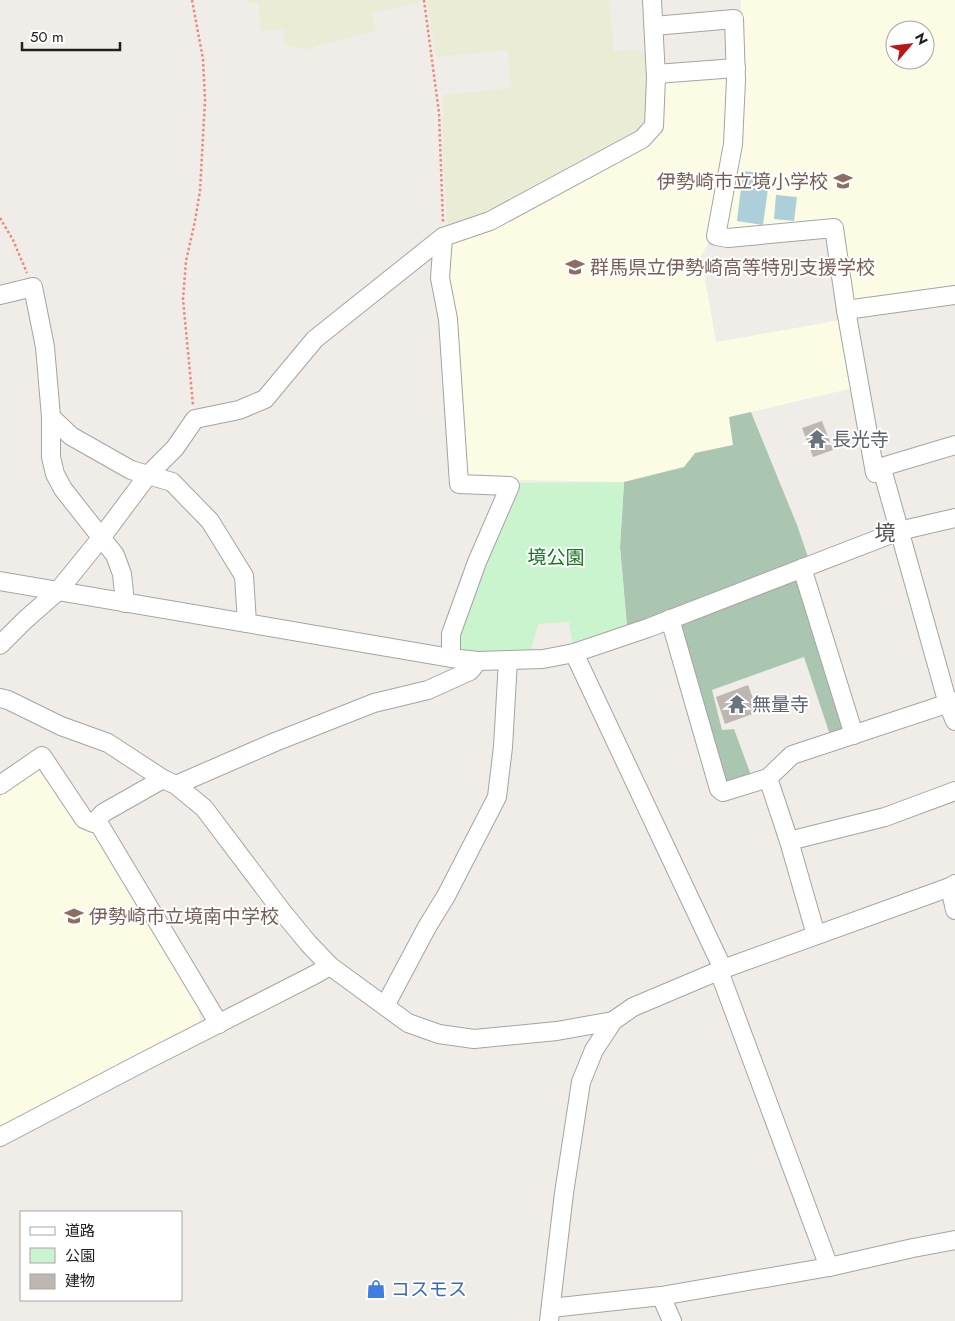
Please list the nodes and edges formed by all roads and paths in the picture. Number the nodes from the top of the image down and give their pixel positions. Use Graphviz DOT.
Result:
graph roads {
  1 [pos="192,0"];
  2 [pos="424,0"];
  3 [pos="652,0"];
  4 [pos="654,26"];
  5 [pos="736,68"];
  6 [pos="656,74"];
  7 [pos="0,218"];
  8 [pos="443,237"];
  9 [pos="33,287"];
  10 [pos="955,294"];
  11 [pos="0,295"];
  12 [pos="846,310"];
  13 [pos="51,417"];
  14 [pos="195,419"];
  15 [pos="955,444"];
  16 [pos="882,469"];
  17 [pos="148,475"];
  18 [pos="955,518"];
  19 [pos="899,531"];
  20 [pos="101,538"];
  21 [pos="802,568"];
  22 [pos="0,581"];
  23 [pos="58,591"];
  24 [pos="125,603"];
  25 [pos="670,619"];
  26 [pos="247,623"];
  27 [pos="0,645"];
  28 [pos="574,653"];
  29 [pos="451,658"];
  30 [pos="508,660"];
  31 [pos="478,661"];
  32 [pos="0,698"];
  33 [pos="952,703"];
  34 [pos="955,721"];
  35 [pos="854,735"];
  36 [pos="768,778"];
  37 [pos="170,782"];
  38 [pos="0,785"];
  39 [pos="955,791"];
  40 [pos="94,823"];
  41 [pos="789,841"];
  42 [pos="953,885"];
  43 [pos="955,910"];
  44 [pos="816,935"];
  45 [pos="330,966"];
  46 [pos="721,970"];
  47 [pos="385,1006"];
  48 [pos="614,1021"];
  49 [pos="219,1024"];
  50 [pos="0,1137"];
  51 [pos="955,1240"];
  52 [pos="829,1267"];
  53 [pos="661,1296"];
  54 [pos="550,1315"];
  55 [pos="672,1321"];
  1 -- 14 [label="path"];
  2 -- 8 [label="path"];
  3 -- 4 [label="street"];
  4 -- 5 [label="street"];
  4 -- 6 [label="street"];
  5 -- 6 [label="street"];
  5 -- 12 [label="street"];
  6 -- 8 [label="street"];
  7 -- 9 [label="path"];
  8 -- 14 [label="street"];
  8 -- 29 [label="street"];
  9 -- 11 [label="street"];
  9 -- 13 [label="street"];
  10 -- 12 [label="street"];
  12 -- 16 [label="street"];
  13 -- 17 [label="street"];
  13 -- 20 [label="street"];
  14 -- 17 [label="street"];
  15 -- 16 [label="street"];
  16 -- 19 [label="street"];
  17 -- 20 [label="street"];
  17 -- 26 [label="street"];
  18 -- 19 [label="street"];
  19 -- 21 [label="street"];
  19 -- 33 [label="street"];
  20 -- 23 [label="street"];
  20 -- 24 [label="street"];
  21 -- 25 [label="street"];
  21 -- 35 [label="street"];
  22 -- 23 [label="street"];
  23 -- 24 [label="street"];
  23 -- 27 [label="street"];
  24 -- 26 [label="street"];
  25 -- 28 [label="street"];
  25 -- 36 [label="street"];
  26 -- 29 [label="street"];
  28 -- 30 [label="street"];
  28 -- 46 [label="street"];
  29 -- 31 [label="street"];
  30 -- 31 [label="street"];
  30 -- 47 [label="street"];
  31 -- 37 [label="street"];
  32 -- 37 [label="street"];
  33 -- 34 [label="street"];
  33 -- 35 [label="street"];
  35 -- 36 [label="street"];
  36 -- 41 [label="street"];
  37 -- 40 [label="street"];
  37 -- 45 [label="street"];
  38 -- 40 [label="street"];
  39 -- 41 [label="street"];
  40 -- 49 [label="street"];
  41 -- 44 [label="street"];
  42 -- 43 [label="street"];
  42 -- 44 [label="street"];
  44 -- 46 [label="street"];
  45 -- 47 [label="street"];
  45 -- 49 [label="street"];
  46 -- 48 [label="street"];
  46 -- 52 [label="street"];
  47 -- 48 [label="street"];
  48 -- 54 [label="street"];
  49 -- 50 [label="street"];
  51 -- 52 [label="street"];
  52 -- 53 [label="street"];
  53 -- 54 [label="street"];
  53 -- 55 [label="street"];
}
